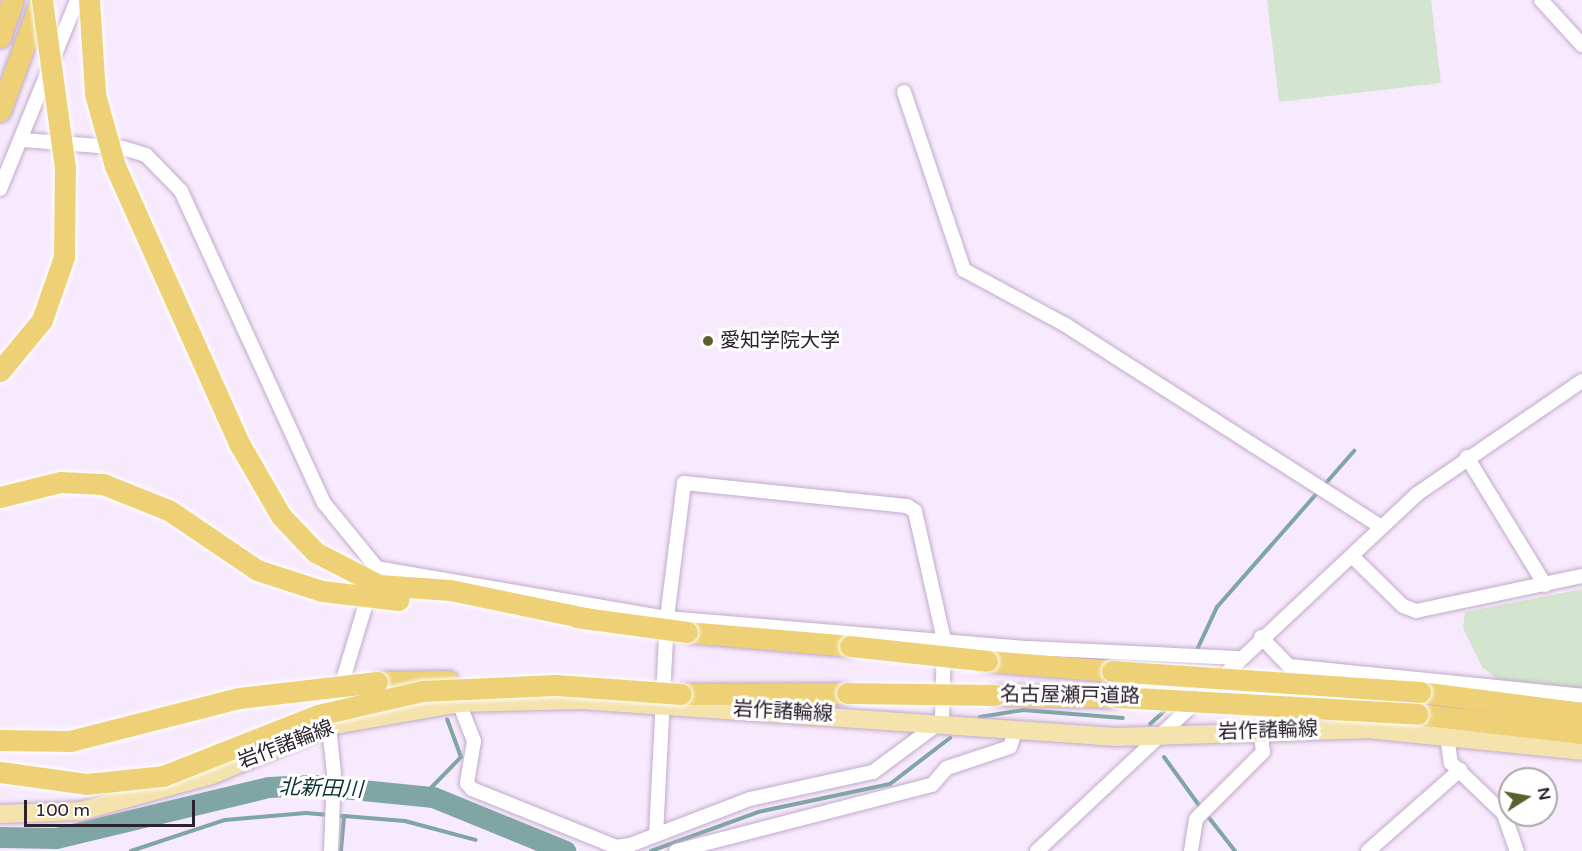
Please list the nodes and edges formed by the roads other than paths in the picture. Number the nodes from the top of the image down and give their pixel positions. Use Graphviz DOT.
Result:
graph roads {
  1 [pos="13,0"];
  2 [pos="42,0"];
  3 [pos="77,0"];
  4 [pos="89,0"];
  5 [pos="1541,0"];
  6 [pos="0,37"];
  7 [pos="1582,45"];
  8 [pos="904,92"];
  9 [pos="0,111"];
  10 [pos="24,140"];
  11 [pos="0,189"];
  12 [pos="0,371"];
  13 [pos="1582,381"];
  14 [pos="1467,457"];
  15 [pos="0,497"];
  16 [pos="1381,527"];
  17 [pos="1352,556"];
  18 [pos="377,568"];
  19 [pos="1582,576"];
  20 [pos="1545,585"];
  21 [pos="667,618"];
  22 [pos="590,619"];
  23 [pos="1261,637"];
  24 [pos="944,640"];
  25 [pos="1238,658"];
  26 [pos="556,685"];
  27 [pos="1582,696"];
  28 [pos="459,703"];
  29 [pos="663,705"];
  30 [pos="1582,713"];
  31 [pos="942,721"];
  32 [pos="329,726"];
  33 [pos="1016,729"];
  34 [pos="1260,729"];
  35 [pos="1582,733"];
  36 [pos="1447,736"];
  37 [pos="1156,737"];
  38 [pos="0,740"];
  39 [pos="1582,751"];
  40 [pos="1460,770"];
  41 [pos="0,772"];
  42 [pos="0,814"];
  43 [pos="656,833"];
  44 [pos="331,851"];
  45 [pos="676,851"];
  46 [pos="1037,851"];
  47 [pos="1191,851"];
  48 [pos="1368,851"];
  49 [pos="1517,851"];
  1 -- 6 [label="highway"];
  2 -- 9 [label="highway"];
  2 -- 12 [label="highway, bridge"];
  3 -- 10 [label="street"];
  4 -- 22 [label="highway, bridge"];
  5 -- 7 [label="street"];
  8 -- 16 [label="street"];
  10 -- 11 [label="street"];
  10 -- 18 [label="street"];
  13 -- 14 [label="street"];
  14 -- 16 [label="street"];
  14 -- 20 [label="street"];
  15 -- 22 [label="highway, bridge"];
  16 -- 17 [label="street"];
  17 -- 20 [label="street"];
  17 -- 23 [label="street"];
  18 -- 21 [label="street"];
  18 -- 32 [label="street"];
  19 -- 20 [label="street"];
  21 -- 24 [label="street"];
  21 -- 24 [label="street"];
  21 -- 29 [label="street"];
  22 -- 30 [label="highway, 名古屋瀬戸道路, bridge"];
  23 -- 25 [label="street"];
  23 -- 27 [label="street"];
  24 -- 25 [label="street"];
  24 -- 31 [label="street"];
  25 -- 37 [label="street"];
  26 -- 35 [label="highway, 名古屋瀬戸道路, bridge"];
  26 -- 38 [label="highway, bridge"];
  26 -- 41 [label="highway, bridge"];
  28 -- 29 [label="main road, 岩作諸輪線"];
  28 -- 32 [label="main road, 岩作諸輪線"];
  28 -- 43 [label="street"];
  29 -- 31 [label="main road, 岩作諸輪線"];
  29 -- 43 [label="street"];
  31 -- 33 [label="main road, 岩作諸輪線"];
  31 -- 43 [label="street"];
  32 -- 42 [label="main road, 岩作諸輪線"];
  32 -- 44 [label="street"];
  33 -- 37 [label="main road, 岩作諸輪線"];
  33 -- 45 [label="street"];
  34 -- 36 [label="main road, 岩作諸輪線"];
  34 -- 37 [label="main road, 岩作諸輪線"];
  34 -- 47 [label="street"];
  36 -- 39 [label="main road, 岩作諸輪線"];
  36 -- 40 [label="street"];
  37 -- 46 [label="street"];
  40 -- 48 [label="street"];
  40 -- 49 [label="street"];
}
